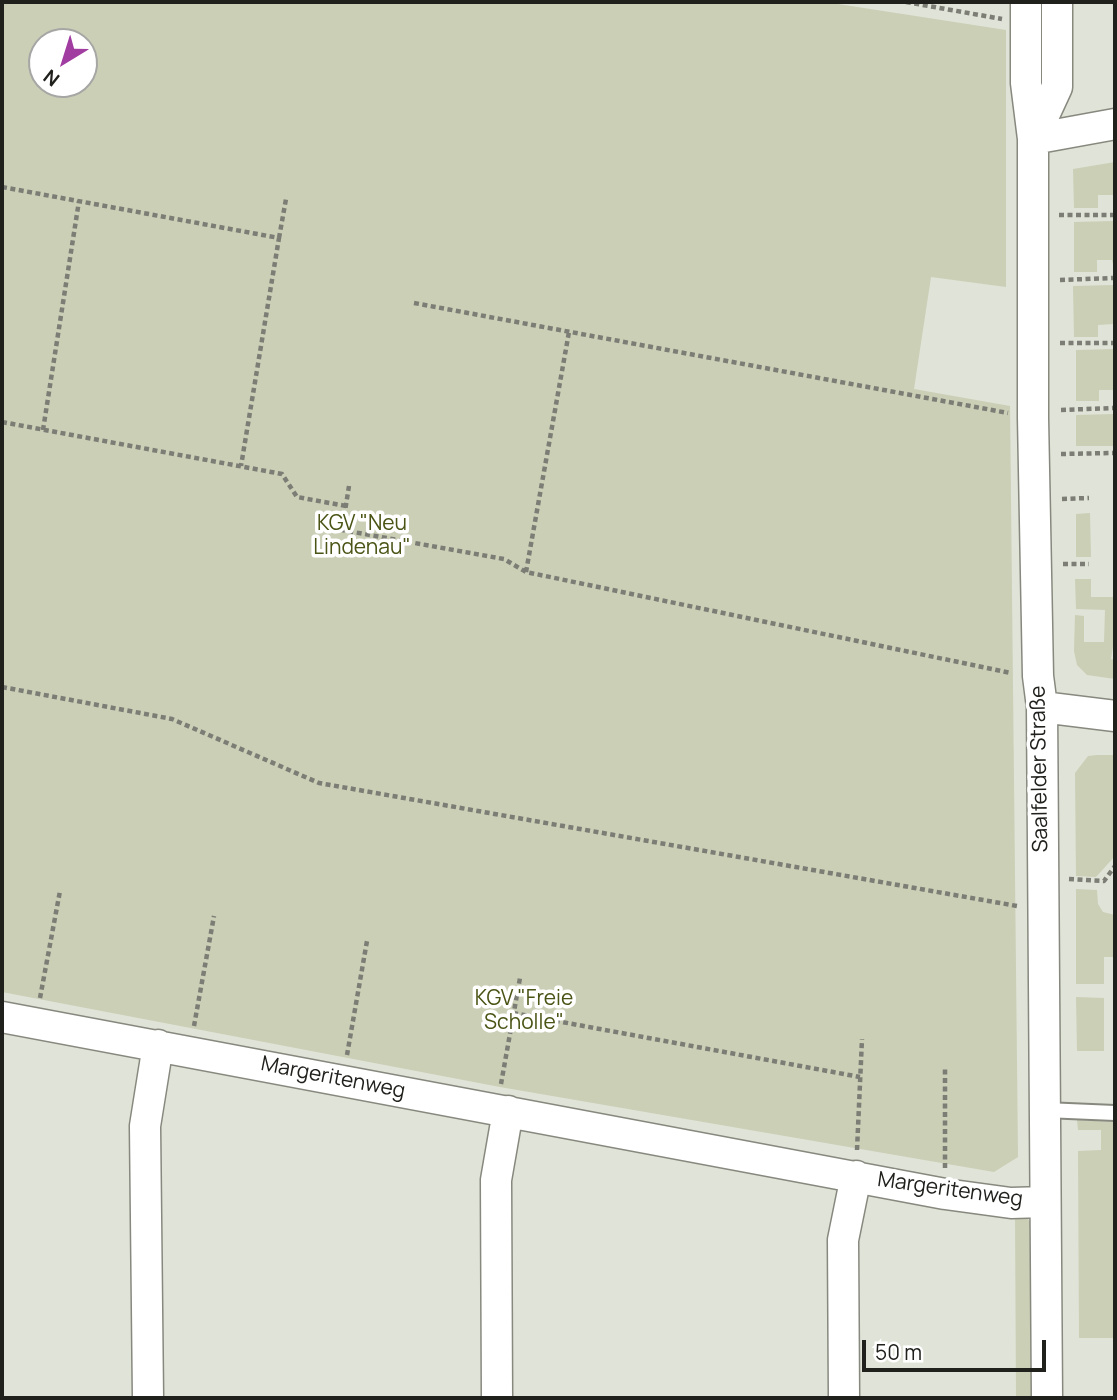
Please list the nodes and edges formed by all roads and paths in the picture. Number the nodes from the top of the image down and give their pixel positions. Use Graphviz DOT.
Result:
graph roads {
  1 [pos="906,2"];
  2 [pos="1057,2"];
  3 [pos="1026,13"];
  4 [pos="1115,124"];
  5 [pos="1033,139"];
  6 [pos="2,187"];
  7 [pos="286,200"];
  8 [pos="79,201"];
  9 [pos="1059,215"];
  10 [pos="1113,215"];
  11 [pos="279,238"];
  12 [pos="1113,278"];
  13 [pos="1060,280"];
  14 [pos="414,303"];
  15 [pos="569,331"];
  16 [pos="1060,343"];
  17 [pos="1113,343"];
  18 [pos="1114,408"];
  19 [pos="1047,414"];
  20 [pos="2,422"];
  21 [pos="43,430"];
  22 [pos="1115,453"];
  23 [pos="1061,454"];
  24 [pos="241,466"];
  25 [pos="349,486"];
  26 [pos="1089,498"];
  27 [pos="1062,499"];
  28 [pos="346,506"];
  29 [pos="1063,564"];
  30 [pos="1089,564"];
  31 [pos="526,572"];
  32 [pos="1014,674"];
  33 [pos="2,687"];
  34 [pos="1042,707"];
  35 [pos="1115,716"];
  36 [pos="1115,866"];
  37 [pos="1065,879"];
  38 [pos="60,891"];
  39 [pos="1013,905"];
  40 [pos="214,916"];
  41 [pos="368,941"];
  42 [pos="520,978"];
  43 [pos="40,999"];
  44 [pos="513,1013"];
  45 [pos="2,1017"];
  46 [pos="193,1029"];
  47 [pos="862,1039"];
  48 [pos="158,1045"];
  49 [pos="346,1057"];
  50 [pos="945,1069"];
  51 [pos="860,1077"];
  52 [pos="502,1110"];
  53 [pos="1045,1110"];
  54 [pos="1115,1113"];
  55 [pos="856,1175"];
  56 [pos="944,1177"];
  57 [pos="1045,1202"];
  58 [pos="148,1398"];
  59 [pos="497,1398"];
  60 [pos="844,1398"];
  61 [pos="1047,1398"];
  1 -- 3 [label="path"];
  2 -- 5 [label="street, Saalfelder Straße"];
  3 -- 5 [label="street, Saalfelder Straße"];
  4 -- 5 [label="street"];
  5 -- 19 [label="street, Saalfelder Straße"];
  6 -- 8 [label="path"];
  7 -- 11 [label="path"];
  8 -- 11 [label="path"];
  8 -- 21 [label="path"];
  9 -- 10 [label="path"];
  11 -- 24 [label="path"];
  12 -- 13 [label="path"];
  14 -- 15 [label="path"];
  15 -- 19 [label="path"];
  15 -- 31 [label="path"];
  16 -- 17 [label="path"];
  18 -- 19 [label="path"];
  19 -- 34 [label="street, Saalfelder Straße"];
  20 -- 21 [label="path"];
  21 -- 24 [label="path"];
  22 -- 23 [label="path"];
  24 -- 28 [label="path"];
  25 -- 28 [label="path"];
  26 -- 27 [label="path"];
  28 -- 31 [label="path"];
  29 -- 30 [label="path"];
  31 -- 32 [label="path"];
  33 -- 39 [label="path"];
  34 -- 35 [label="street"];
  34 -- 53 [label="street, Saalfelder Straße"];
  36 -- 37 [label="path"];
  38 -- 43 [label="path"];
  40 -- 46 [label="path"];
  41 -- 49 [label="path"];
  42 -- 44 [label="path"];
  44 -- 51 [label="path"];
  44 -- 52 [label="path"];
  45 -- 48 [label="street, Margeritenweg"];
  47 -- 51 [label="path"];
  48 -- 52 [label="street, Margeritenweg"];
  48 -- 58 [label="street"];
  50 -- 56 [label="path"];
  51 -- 55 [label="path"];
  52 -- 55 [label="street, Margeritenweg"];
  52 -- 59 [label="street"];
  53 -- 54 [label="lane"];
  53 -- 57 [label="street, Saalfelder Straße"];
  55 -- 57 [label="street, Margeritenweg"];
  55 -- 60 [label="street, Margeritenweg"];
  57 -- 61 [label="street, Saalfelder Straße"];
}
